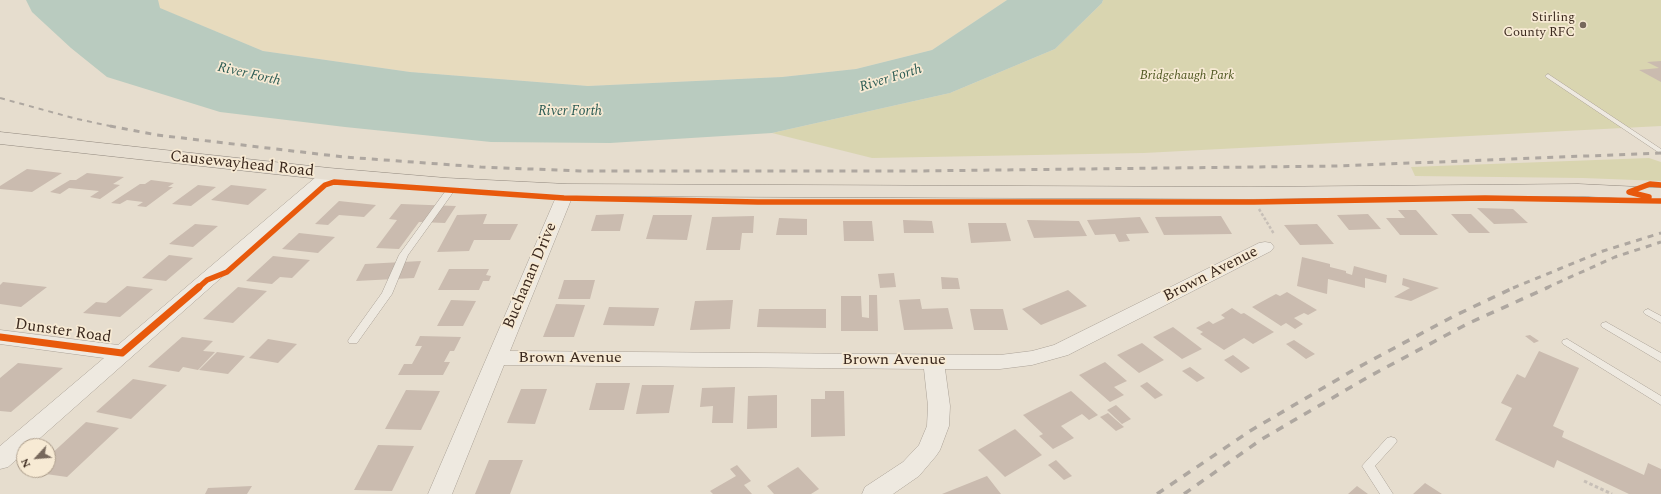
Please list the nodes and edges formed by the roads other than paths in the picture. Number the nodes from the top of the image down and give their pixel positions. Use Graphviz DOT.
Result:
graph roads {
  1 [pos="1548,76"];
  2 [pos="0,138"];
  3 [pos="1661,152"];
  4 [pos="329,174"];
  5 [pos="454,184"];
  6 [pos="567,190"];
  7 [pos="1661,194"];
  8 [pos="1265,247"];
  9 [pos="1648,312"];
  10 [pos="1661,320"];
  11 [pos="1606,325"];
  12 [pos="0,337"];
  13 [pos="353,341"];
  14 [pos="1567,342"];
  15 [pos="122,353"];
  16 [pos="497,358"];
  17 [pos="1661,358"];
  18 [pos="934,361"];
  19 [pos="1661,401"];
  20 [pos="1391,441"];
  21 [pos="0,460"];
  22 [pos="440,494"];
  23 [pos="874,494"];
  24 [pos="1387,494"];
  1 -- 3 [label="lane"];
  2 -- 4 [label="main road, Causewayhead Road"];
  4 -- 5 [label="main road, Causewayhead Road"];
  4 -- 15 [label="street"];
  5 -- 6 [label="main road, Causewayhead Road"];
  5 -- 13 [label="lane"];
  6 -- 7 [label="main road, Causewayhead Road"];
  6 -- 16 [label="street, Buchanan Drive"];
  8 -- 18 [label="street, Brown Avenue"];
  9 -- 10 [label="lane"];
  11 -- 17 [label="lane"];
  12 -- 15 [label="street, Dunster Road"];
  14 -- 19 [label="lane"];
  15 -- 21 [label="street"];
  16 -- 18 [label="street, Brown Avenue"];
  16 -- 22 [label="street, Buchanan Drive"];
  18 -- 23 [label="street"];
  20 -- 24 [label="lane"];
}
